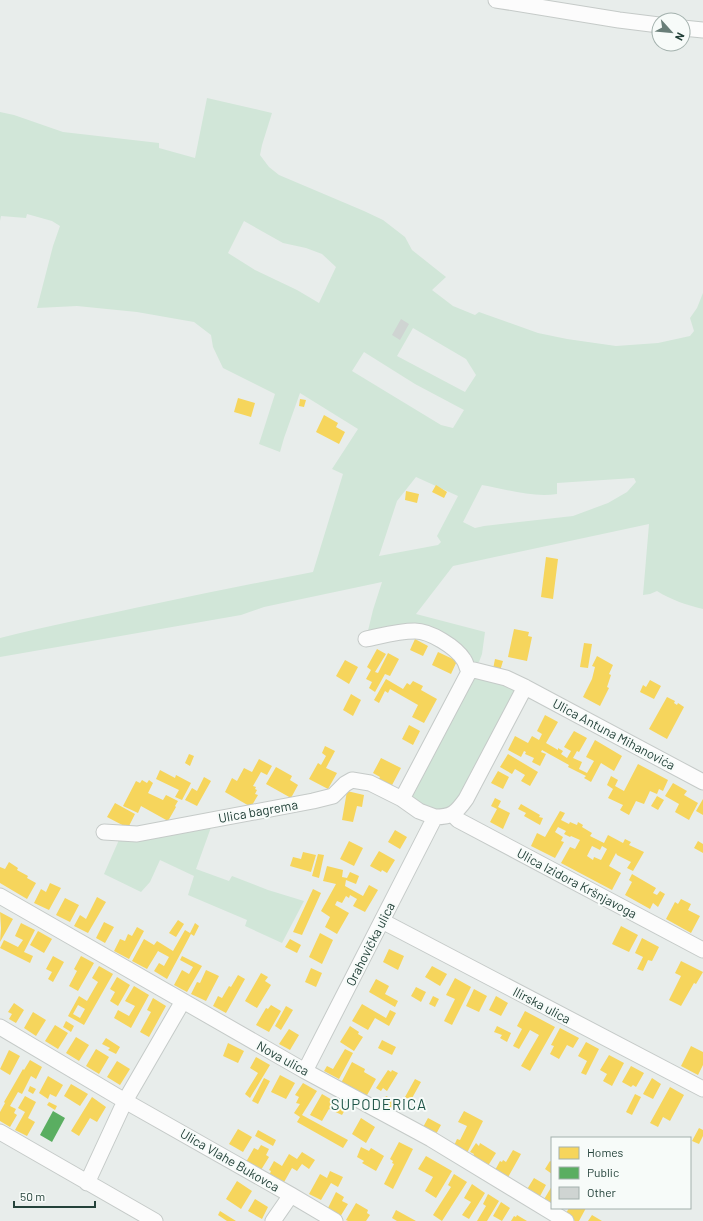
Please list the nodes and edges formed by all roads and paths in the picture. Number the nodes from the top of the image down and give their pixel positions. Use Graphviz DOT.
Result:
graph roads {
  1 [pos="496,0"];
  2 [pos="651,24"];
  3 [pos="691,29"];
  4 [pos="703,30"];
  5 [pos="366,639"];
  6 [pos="469,672"];
  7 [pos="525,687"];
  8 [pos="703,782"];
  9 [pos="402,799"];
  10 [pos="453,815"];
  11 [pos="434,817"];
  12 [pos="104,832"];
  13 [pos="0,896"];
  14 [pos="382,921"];
  15 [pos="703,950"];
  16 [pos="183,1001"];
  17 [pos="0,1027"];
  18 [pos="305,1071"];
  19 [pos="703,1089"];
  20 [pos="125,1101"];
  21 [pos="0,1132"];
  22 [pos="87,1183"];
  23 [pos="291,1195"];
  24 [pos="154,1221"];
  25 [pos="273,1221"];
  26 [pos="335,1221"];
  27 [pos="566,1221"];
  1 -- 2 [label="street"];
  3 -- 4 [label="street"];
  5 -- 6 [label="street"];
  6 -- 7 [label="street"];
  6 -- 9 [label="street"];
  7 -- 8 [label="street, Ulica Antuna Mihanovića"];
  7 -- 10 [label="street"];
  9 -- 11 [label="street"];
  9 -- 12 [label="street, Ulica bagrema"];
  10 -- 11 [label="street"];
  10 -- 15 [label="street, Ulica Izidora Kršnjavoga"];
  11 -- 14 [label="street, Orahovička ulica"];
  13 -- 16 [label="street, Nova ulica"];
  14 -- 18 [label="street, Orahovička ulica"];
  14 -- 19 [label="street, Ilirska ulica"];
  16 -- 18 [label="street, Nova ulica"];
  16 -- 20 [label="street"];
  17 -- 20 [label="street, Ulica Vlahe Bukovca"];
  18 -- 27 [label="street, Nova ulica"];
  20 -- 22 [label="street"];
  20 -- 23 [label="street, Ulica Vlahe Bukovca"];
  21 -- 22 [label="street"];
  22 -- 24 [label="street"];
  23 -- 25 [label="street"];
  23 -- 26 [label="street, Ulica Vlahe Bukovca"];
}
